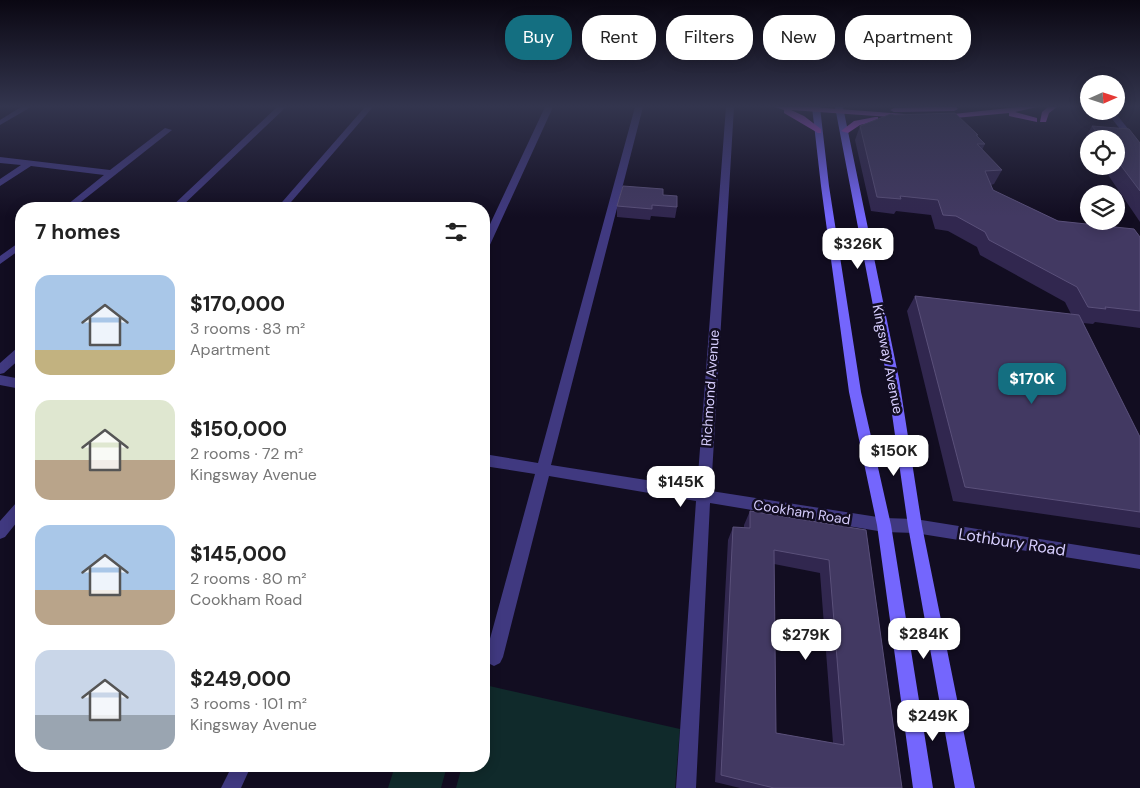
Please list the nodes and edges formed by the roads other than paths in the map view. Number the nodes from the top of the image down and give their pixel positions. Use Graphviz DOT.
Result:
graph roads {
  1 [pos="149,144"];
  2 [pos="243,144"];
  3 [pos="337,144"];
  4 [pos="533,144"];
  5 [pos="629,144"];
  6 [pos="727,144"];
  7 [pos="820,144"];
  8 [pos="847,144"];
  9 [pos="0,160"];
  10 [pos="28,164"];
  11 [pos="110,173"];
  12 [pos="0,183"];
  13 [pos="75,202"];
  14 [pos="181,202"];
  15 [pos="286,202"];
  16 [pos="490,234"];
  17 [pos="15,249"];
  18 [pos="0,261"];
  19 [pos="15,356"];
  20 [pos="0,370"];
  21 [pos="0,380"];
  22 [pos="15,383"];
  23 [pos="490,461"];
  24 [pos="544,470"];
  25 [pos="703,496"];
  26 [pos="15,514"];
  27 [pos="884,525"];
  28 [pos="916,526"];
  29 [pos="0,532"];
  30 [pos="1140,562"];
  31 [pos="494,657"];
  32 [pos="239,772"];
  33 [pos="231,788"];
  34 [pos="686,788"];
  35 [pos="923,788"];
  36 [pos="965,788"];
  1 -- 11 [label="street"];
  2 -- 14 [label="street"];
  3 -- 15 [label="street"];
  4 -- 16 [label="street"];
  5 -- 24 [label="street"];
  6 -- 25 [label="street, Richmond Avenue"];
  7 -- 27 [label="main road"];
  8 -- 28 [label="main road, Kingsway Avenue"];
  9 -- 10 [label="street"];
  10 -- 11 [label="street"];
  10 -- 12 [label="street"];
  11 -- 13 [label="street"];
  17 -- 18 [label="street"];
  19 -- 20 [label="street"];
  21 -- 22 [label="street"];
  23 -- 24 [label="street, Cookham Road"];
  24 -- 25 [label="street, Cookham Road"];
  24 -- 31 [label="street"];
  25 -- 27 [label="street, Cookham Road"];
  25 -- 34 [label="street, Richmond Avenue"];
  26 -- 29 [label="street"];
  27 -- 28 [label="street, Lothbury Road"];
  27 -- 35 [label="main road"];
  28 -- 30 [label="street, Lothbury Road"];
  28 -- 36 [label="main road, Kingsway Avenue"];
  32 -- 33 [label="street"];
}
